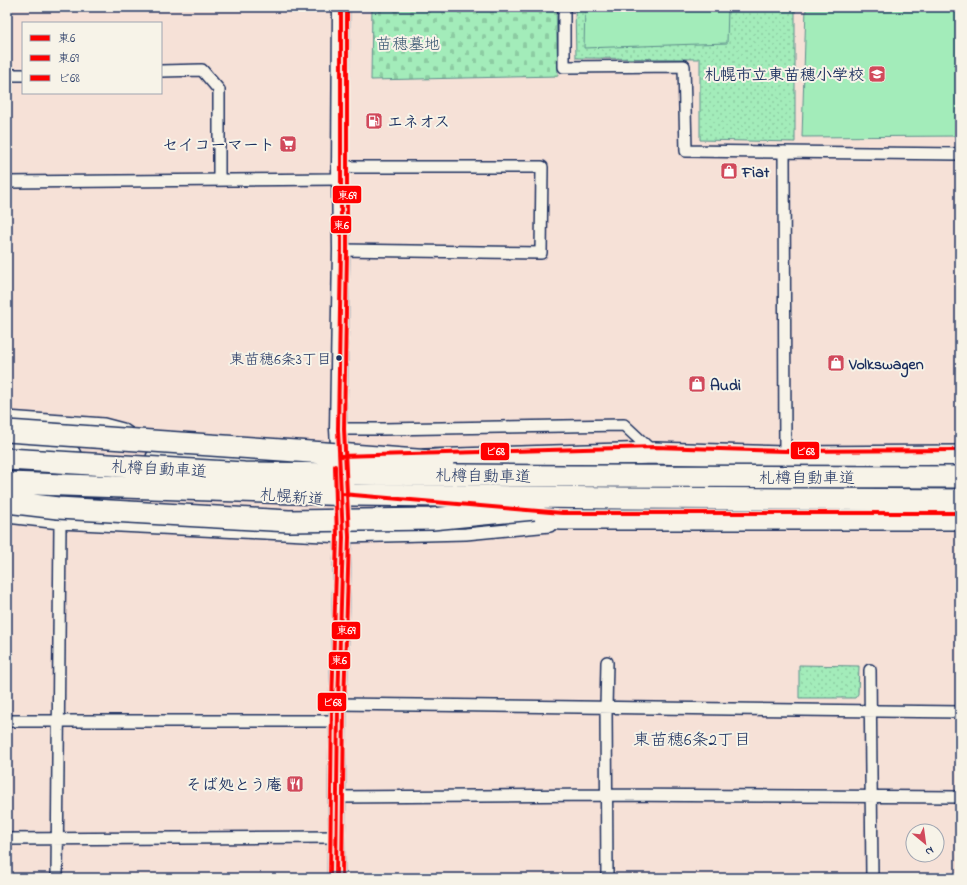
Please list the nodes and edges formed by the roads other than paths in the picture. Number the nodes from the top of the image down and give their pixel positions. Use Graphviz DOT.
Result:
graph roads {
  1 [pos="341,7"];
  2 [pos="564,7"];
  3 [pos="162,71"];
  4 [pos="22,75"];
  5 [pos="7,76"];
  6 [pos="784,152"];
  7 [pos="960,154"];
  8 [pos="340,173"];
  9 [pos="219,180"];
  10 [pos="7,182"];
  11 [pos="341,250"];
  12 [pos="7,417"];
  13 [pos="338,428"];
  14 [pos="7,431"];
  15 [pos="7,446"];
  16 [pos="655,453"];
  17 [pos="960,456"];
  18 [pos="785,457"];
  19 [pos="164,458"];
  20 [pos="7,459"];
  21 [pos="340,462"];
  22 [pos="7,472"];
  23 [pos="608,476"];
  24 [pos="960,477"];
  25 [pos="7,483"];
  26 [pos="622,498"];
  27 [pos="341,500"];
  28 [pos="960,500"];
  29 [pos="7,502"];
  30 [pos="7,517"];
  31 [pos="640,518"];
  32 [pos="960,519"];
  33 [pos="60,523"];
  34 [pos="343,537"];
  35 [pos="607,662"];
  36 [pos="870,670"];
  37 [pos="338,704"];
  38 [pos="606,708"];
  39 [pos="871,710"];
  40 [pos="960,712"];
  41 [pos="7,721"];
  42 [pos="58,721"];
  43 [pos="338,721"];
  44 [pos="606,796"];
  45 [pos="336,797"];
  46 [pos="871,797"];
  47 [pos="960,797"];
  48 [pos="336,837"];
  49 [pos="7,839"];
  50 [pos="57,839"];
  51 [pos="57,878"];
  52 [pos="336,878"];
  53 [pos="607,878"];
  54 [pos="872,878"];
  1 -- 8 [label="street"];
  2 -- 6 [label="street"];
  3 -- 9 [label="street"];
  4 -- 5 [label="street"];
  6 -- 7 [label="street"];
  6 -- 18 [label="street"];
  8 -- 9 [label="street"];
  8 -- 11 [label="street"];
  8 -- 11 [label="street"];
  9 -- 10 [label="street"];
  11 -- 13 [label="street"];
  12 -- 19 [label="street"];
  13 -- 16 [label="street"];
  13 -- 21 [label="street"];
  14 -- 23 [label="highway, bridge"];
  15 -- 19 [label="highway, 札幌新道"];
  16 -- 18 [label="highway, 札幌新道"];
  16 -- 21 [label="highway, 札幌新道"];
  17 -- 18 [label="highway, 札幌新道"];
  19 -- 21 [label="highway, 札幌新道"];
  20 -- 23 [label="highway, 札樽自動車道, bridge"];
  21 -- 27 [label="street"];
  22 -- 27 [label="highway, 札幌新道"];
  23 -- 24 [label="highway, 札樽自動車道, bridge"];
  25 -- 26 [label="highway, 札樽自動車道, bridge"];
  26 -- 28 [label="highway, 札樽自動車道, bridge"];
  26 -- 29 [label="highway, bridge"];
  27 -- 31 [label="highway, 札幌新道"];
  27 -- 34 [label="street"];
  30 -- 33 [label="street"];
  31 -- 32 [label="highway, 札幌新道"];
  31 -- 34 [label="street"];
  33 -- 34 [label="street"];
  33 -- 42 [label="street"];
  34 -- 37 [label="street"];
  35 -- 38 [label="street"];
  36 -- 39 [label="street"];
  37 -- 38 [label="street"];
  37 -- 43 [label="street"];
  38 -- 39 [label="street"];
  38 -- 44 [label="street"];
  39 -- 40 [label="street"];
  39 -- 46 [label="street"];
  41 -- 42 [label="street"];
  42 -- 43 [label="street"];
  42 -- 50 [label="street"];
  43 -- 45 [label="street"];
  44 -- 45 [label="street"];
  44 -- 46 [label="street"];
  44 -- 53 [label="street"];
  45 -- 48 [label="street"];
  46 -- 47 [label="street"];
  46 -- 54 [label="street"];
  48 -- 50 [label="street"];
  48 -- 52 [label="street"];
  49 -- 50 [label="street"];
  50 -- 51 [label="street"];
}
